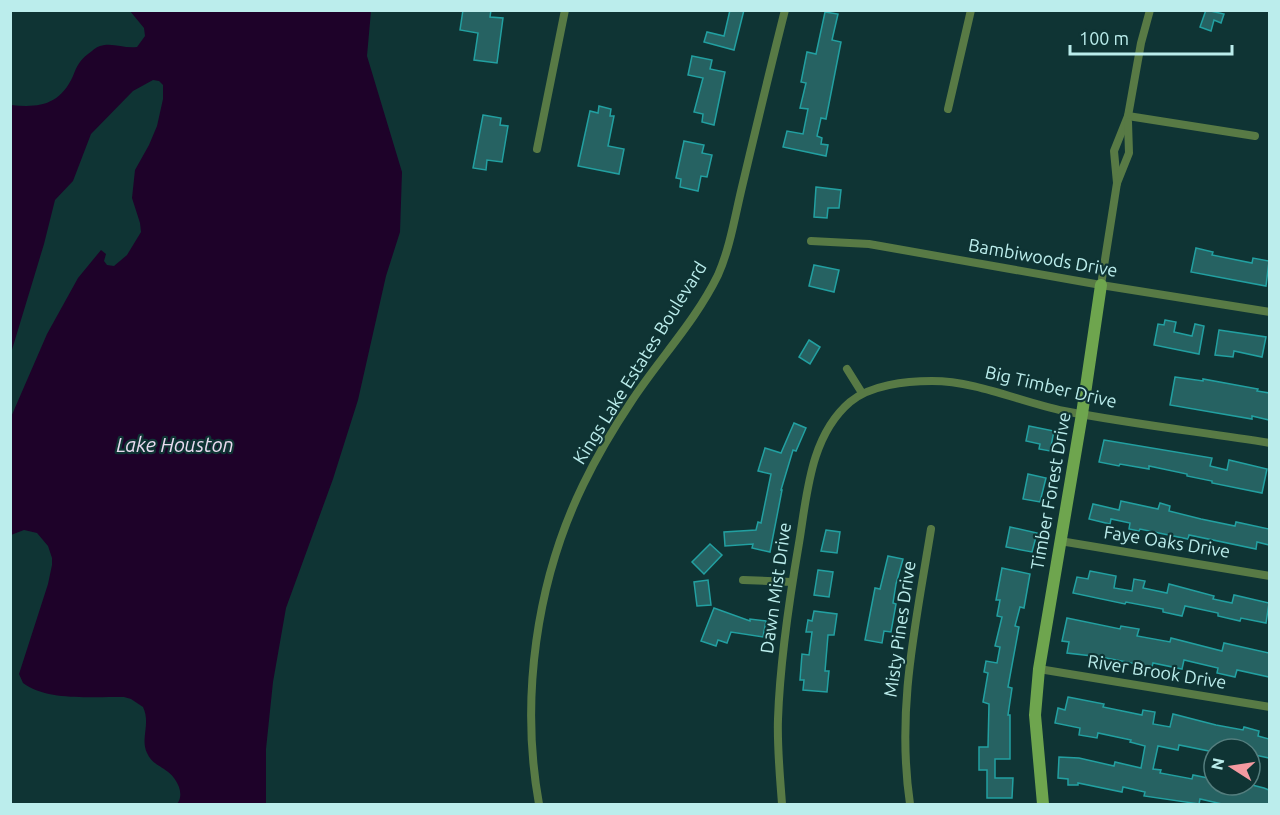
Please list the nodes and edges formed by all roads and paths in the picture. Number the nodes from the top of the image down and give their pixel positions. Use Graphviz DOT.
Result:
graph roads {
  1 [pos="565,10"];
  2 [pos="785,10"];
  3 [pos="971,10"];
  4 [pos="1150,10"];
  5 [pos="948,109"];
  6 [pos="1128,116"];
  7 [pos="1255,136"];
  8 [pos="537,149"];
  9 [pos="1117,183"];
  10 [pos="811,241"];
  11 [pos="1101,285"];
  12 [pos="1269,312"];
  13 [pos="847,369"];
  14 [pos="862,393"];
  15 [pos="1082,414"];
  16 [pos="1269,443"];
  17 [pos="931,530"];
  18 [pos="1060,541"];
  19 [pos="1269,576"];
  20 [pos="743,580"];
  21 [pos="792,582"];
  22 [pos="1039,669"];
  23 [pos="1269,707"];
  24 [pos="539,804"];
  25 [pos="782,804"];
  26 [pos="910,804"];
  27 [pos="1043,804"];
  1 -- 8 [label="street"];
  2 -- 24 [label="street, Kings Lake Estates Boulevard"];
  3 -- 5 [label="street"];
  4 -- 6 [label="street"];
  6 -- 7 [label="street"];
  6 -- 9 [label="street"];
  6 -- 9 [label="street"];
  9 -- 11 [label="street, Timber Forest Drive"];
  10 -- 11 [label="street, Bambiwoods Drive"];
  11 -- 12 [label="street, Bambiwoods Drive"];
  11 -- 15 [label="street, Timber Forest Drive"];
  13 -- 14 [label="street"];
  14 -- 15 [label="street, Big Timber Drive"];
  14 -- 21 [label="street, Dawn Mist Drive"];
  15 -- 16 [label="street, Big Timber Drive"];
  15 -- 18 [label="street, Timber Forest Drive"];
  17 -- 26 [label="street, Misty Pines Drive"];
  18 -- 19 [label="street, Faye Oaks Drive"];
  18 -- 22 [label="street, Timber Forest Drive"];
  20 -- 21 [label="street"];
  21 -- 25 [label="street, Dawn Mist Drive"];
  22 -- 23 [label="street, River Brook Drive"];
  22 -- 27 [label="street, Timber Forest Drive"];
}
